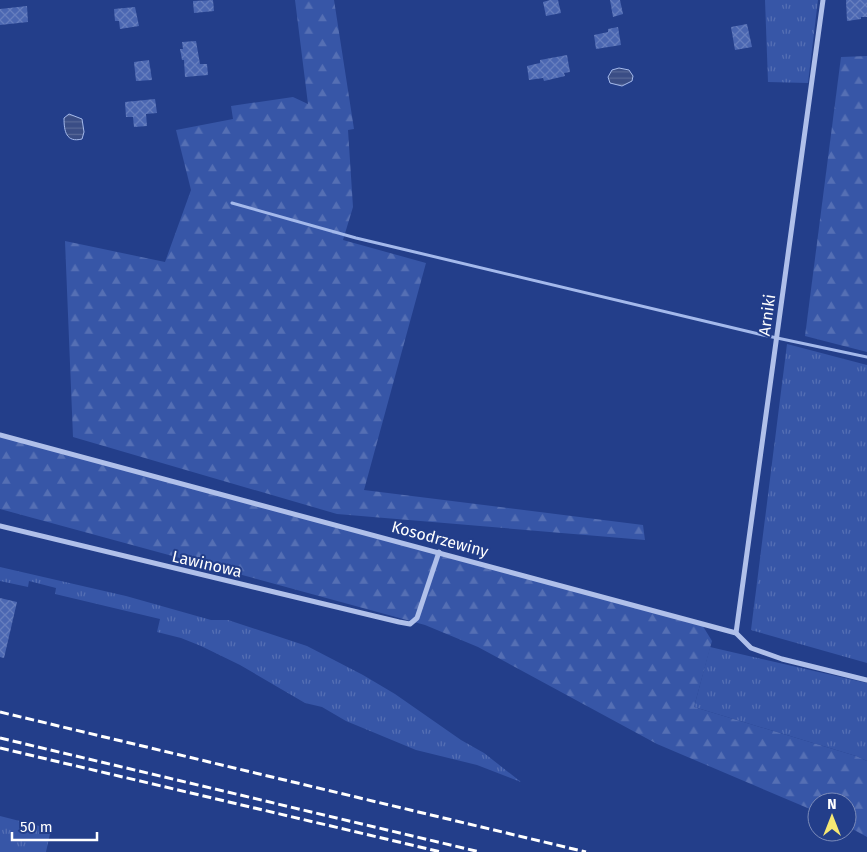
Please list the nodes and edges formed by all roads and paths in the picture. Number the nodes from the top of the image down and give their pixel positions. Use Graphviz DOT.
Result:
graph roads {
  1 [pos="823,0"];
  2 [pos="0,435"];
  3 [pos="0,526"];
  4 [pos="439,552"];
  5 [pos="736,633"];
  6 [pos="867,680"];
  1 -- 5 [label="street, Arniki"];
  2 -- 4 [label="street, Kosodrzewiny"];
  3 -- 4 [label="street, Lawinowa"];
  4 -- 5 [label="street, Kosodrzewiny"];
  5 -- 6 [label="street, Kosodrzewiny"];
}
